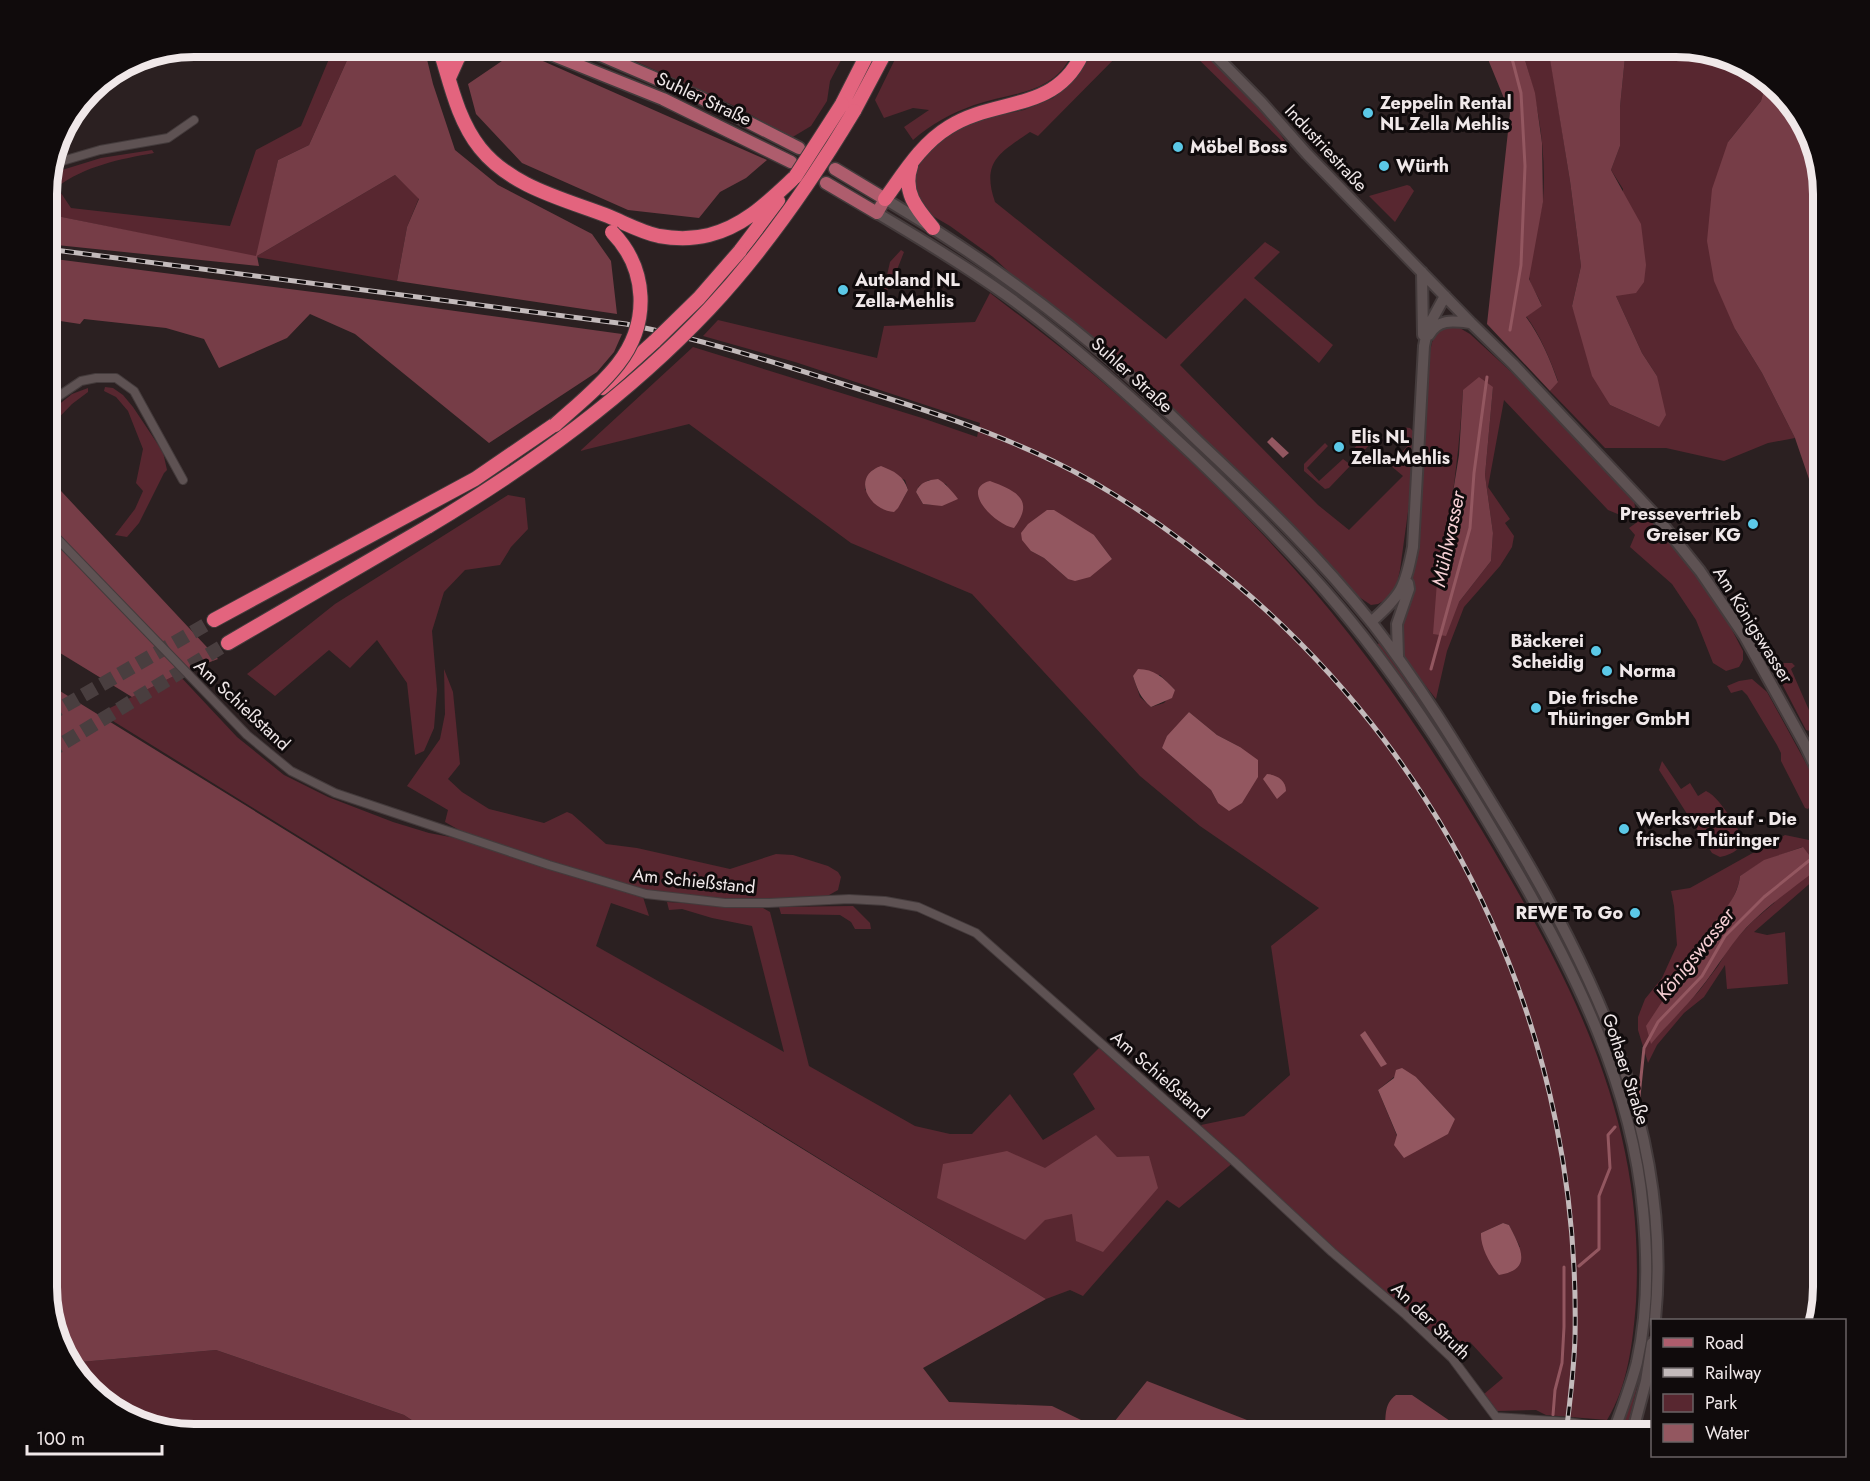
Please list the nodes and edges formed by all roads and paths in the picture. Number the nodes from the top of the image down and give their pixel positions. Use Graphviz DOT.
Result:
graph roads {
  1 [pos="442,57"];
  2 [pos="448,57"];
  3 [pos="459,57"];
  4 [pos="560,57"];
  5 [pos="607,57"];
  6 [pos="866,57"];
  7 [pos="882,57"];
  8 [pos="1079,57"];
  9 [pos="1217,57"];
  10 [pos="449,78"];
  11 [pos="194,120"];
  12 [pos="799,148"];
  13 [pos="913,161"];
  14 [pos="61,162"];
  15 [pos="790,162"];
  16 [pos="835,169"];
  17 [pos="795,177"];
  18 [pos="826,183"];
  19 [pos="885,199"];
  20 [pos="877,213"];
  21 [pos="615,227"];
  22 [pos="933,228"];
  23 [pos="1422,272"];
  24 [pos="1445,296"];
  25 [pos="1422,315"];
  26 [pos="1470,323"];
  27 [pos="1423,356"];
  28 [pos="1514,364"];
  29 [pos="57,397"];
  30 [pos="555,425"];
  31 [pos="183,480"];
  32 [pos="57,538"];
  33 [pos="1408,574"];
  34 [pos="1400,613"];
  35 [pos="214,620"];
  36 [pos="1350,621"];
  37 [pos="1372,627"];
  38 [pos="228,643"];
  39 [pos="1369,646"];
  40 [pos="1398,659"];
  41 [pos="1813,761"];
  42 [pos="1332,1252"];
  43 [pos="1655,1319"];
  44 [pos="1651,1354"];
  45 [pos="1501,1418"];
  46 [pos="1501,1424"];
  47 [pos="1584,1424"];
  48 [pos="1618,1424"];
  49 [pos="1635,1424"];
  1 -- 10 [label="highway"];
  2 -- 10 [label="highway"];
  3 -- 10 [label="highway"];
  4 -- 15 [label="main road, Suhler Straße"];
  5 -- 12 [label="main road, Suhler Straße"];
  6 -- 17 [label="highway, bridge"];
  7 -- 38 [label="highway, bridge"];
  8 -- 13 [label="highway"];
  9 -- 23 [label="main road, Industriestraße"];
  10 -- 21 [label="highway"];
  11 -- 14 [label="street"];
  13 -- 19 [label="highway"];
  13 -- 22 [label="highway"];
  16 -- 19 [label="main road, Suhler Straße"];
  17 -- 21 [label="highway"];
  17 -- 30 [label="highway, bridge"];
  18 -- 20 [label="main road, Suhler Straße"];
  19 -- 20 [label="main road"];
  19 -- 22 [label="main road, Suhler Straße"];
  20 -- 36 [label="main road, Suhler Straße"];
  21 -- 30 [label="highway, bridge"];
  22 -- 37 [label="main road, Suhler Straße"];
  23 -- 24 [label="main road, Industriestraße"];
  23 -- 25 [label="main road"];
  24 -- 25 [label="main road"];
  24 -- 26 [label="main road, Industriestraße"];
  24 -- 27 [label="main road"];
  25 -- 27 [label="main road"];
  26 -- 27 [label="main road"];
  26 -- 28 [label="main road, Industriestraße"];
  27 -- 33 [label="main road"];
  28 -- 41 [label="main road, Am Königswasser"];
  29 -- 31 [label="street"];
  30 -- 35 [label="highway"];
  32 -- 42 [label="street, Am Schießstand"];
  33 -- 34 [label="main road"];
  33 -- 37 [label="main road"];
  34 -- 37 [label="main road"];
  34 -- 40 [label="main road"];
  36 -- 37 [label="main road"];
  36 -- 39 [label="main road, Suhler Straße"];
  37 -- 39 [label="main road"];
  37 -- 40 [label="main road, Suhler Straße"];
  39 -- 48 [label="main road, Gothaer Straße"];
  40 -- 43 [label="main road, Gothaer Straße"];
  42 -- 45 [label="street, An der Struth"];
  44 -- 49 [label="main road"];
  45 -- 46 [label="street, An der Struth"];
  45 -- 47 [label="street"];
}
